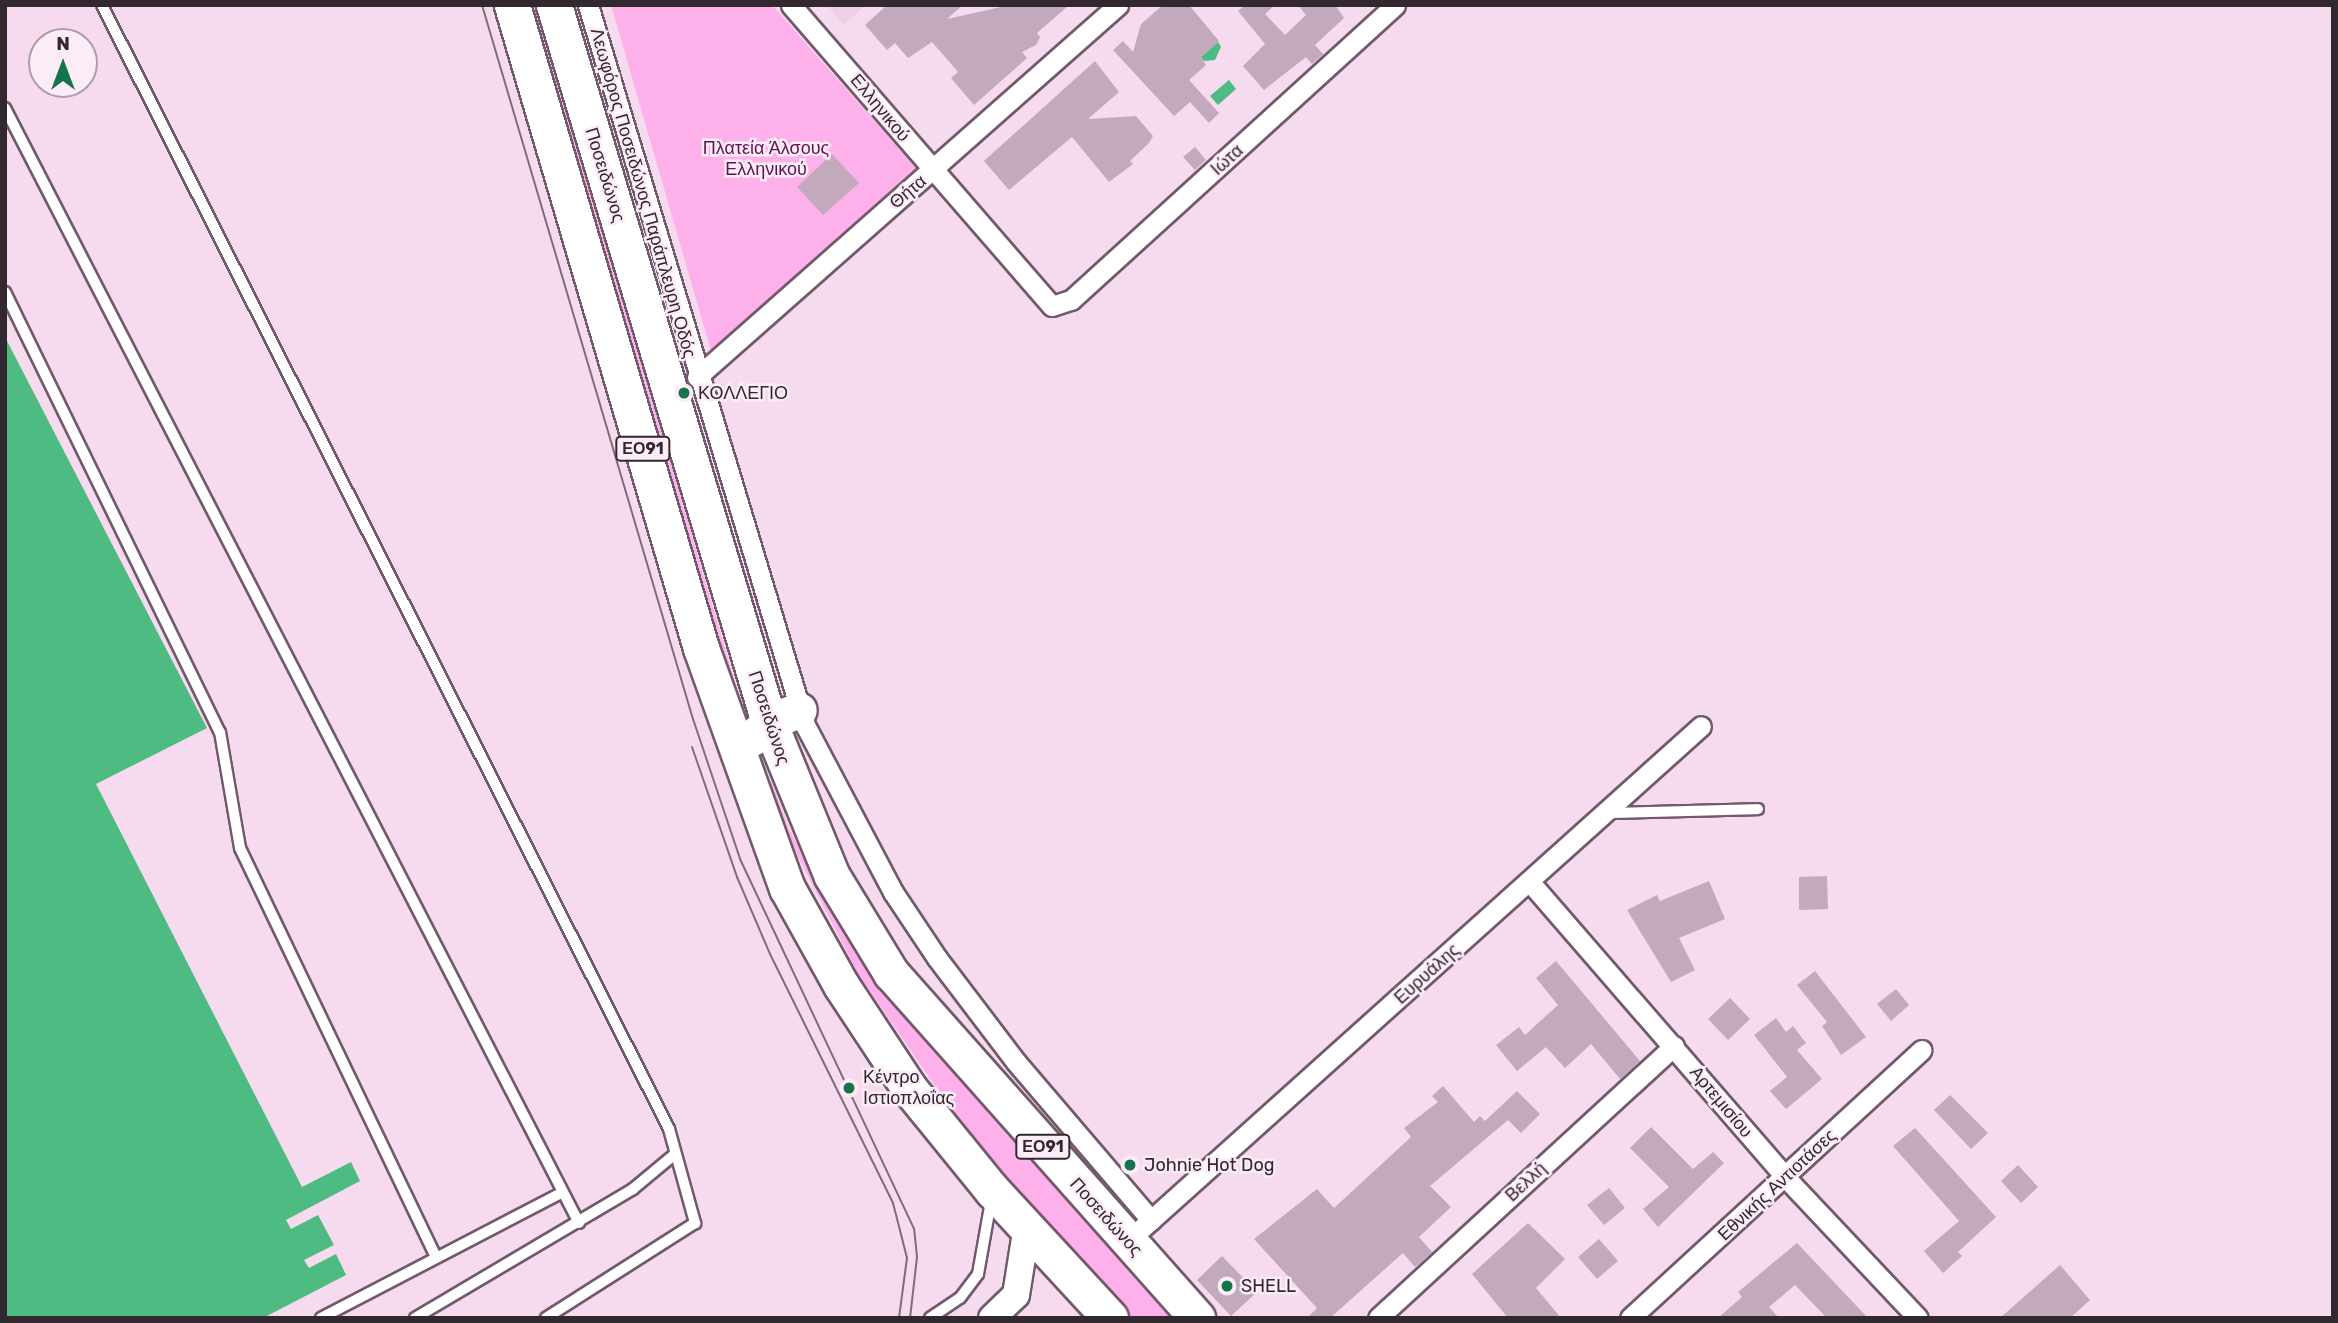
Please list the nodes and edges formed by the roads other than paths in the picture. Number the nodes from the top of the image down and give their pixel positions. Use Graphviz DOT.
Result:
graph roads {
  1 [pos="102,5"];
  2 [pos="512,5"];
  3 [pos="554,5"];
  4 [pos="588,5"];
  5 [pos="791,5"];
  6 [pos="1118,5"];
  7 [pos="1395,5"];
  8 [pos="5,108"];
  9 [pos="933,171"];
  10 [pos="5,292"];
  11 [pos="1052,306"];
  12 [pos="697,377"];
  13 [pos="784,716"];
  14 [pos="1701,726"];
  15 [pos="737,752"];
  16 [pos="1758,808"];
  17 [pos="1604,813"];
  18 [pos="1529,881"];
  19 [pos="1674,1046"];
  20 [pos="1921,1050"];
  21 [pos="675,1154"];
  22 [pos="1786,1178"];
  23 [pos="992,1190"];
  24 [pos="561,1193"];
  25 [pos="579,1223"];
  26 [pos="1027,1226"];
  27 [pos="1139,1231"];
  28 [pos="435,1255"];
  29 [pos="321,1318"];
  30 [pos="415,1318"];
  31 [pos="545,1318"];
  32 [pos="930,1318"];
  33 [pos="992,1318"];
  34 [pos="1110,1318"];
  35 [pos="1197,1318"];
  36 [pos="1378,1318"];
  37 [pos="1630,1318"];
  38 [pos="1918,1318"];
  1 -- 21 [label="lane"];
  2 -- 15 [label="highway, ΕΟ91"];
  3 -- 13 [label="highway, Ποσειδώνος / ΕΟ91"];
  4 -- 12 [label="street, Λεωφόρος Ποσειδώνος Παράπλευρη Οδός"];
  5 -- 9 [label="street, Ελληνικού"];
  6 -- 9 [label="street, Θήτα"];
  7 -- 11 [label="street, Ιώτα"];
  8 -- 24 [label="lane"];
  9 -- 11 [label="street, Ελληνικού"];
  9 -- 12 [label="street, Θήτα"];
  10 -- 28 [label="lane"];
  12 -- 13 [label="street, Λεωφόρος Ποσειδώνος Παράπλευρη Οδός"];
  13 -- 15 [label="highway"];
  13 -- 27 [label="street, Λεωφόρος Ποσειδώνος Παράπλευρη Οδός"];
  13 -- 27 [label="highway, Ποσειδώνος / ΕΟ91"];
  14 -- 17 [label="street, Ευρυάλης"];
  15 -- 23 [label="highway, ΕΟ91"];
  16 -- 17 [label="lane"];
  17 -- 18 [label="street, Ευρυάλης"];
  18 -- 19 [label="street, Αρτεμισίου"];
  18 -- 27 [label="street, Ευρυάλης"];
  19 -- 22 [label="street, Αρτεμισίου"];
  19 -- 36 [label="street, Βελλή"];
  20 -- 22 [label="street, Εθνικής Αντιοτάσες"];
  21 -- 25 [label="lane"];
  21 -- 31 [label="lane"];
  22 -- 37 [label="street, Εθνικής Αντιοτάσες"];
  22 -- 38 [label="street, Αρτεμισίου"];
  23 -- 26 [label="highway, ΕΟ91"];
  23 -- 32 [label="lane"];
  24 -- 25 [label="lane"];
  24 -- 28 [label="lane"];
  25 -- 30 [label="lane"];
  26 -- 33 [label="street"];
  26 -- 34 [label="highway, ΕΟ91"];
  27 -- 35 [label="highway, Ποσειδώνος / ΕΟ91"];
  28 -- 29 [label="lane"];
}
